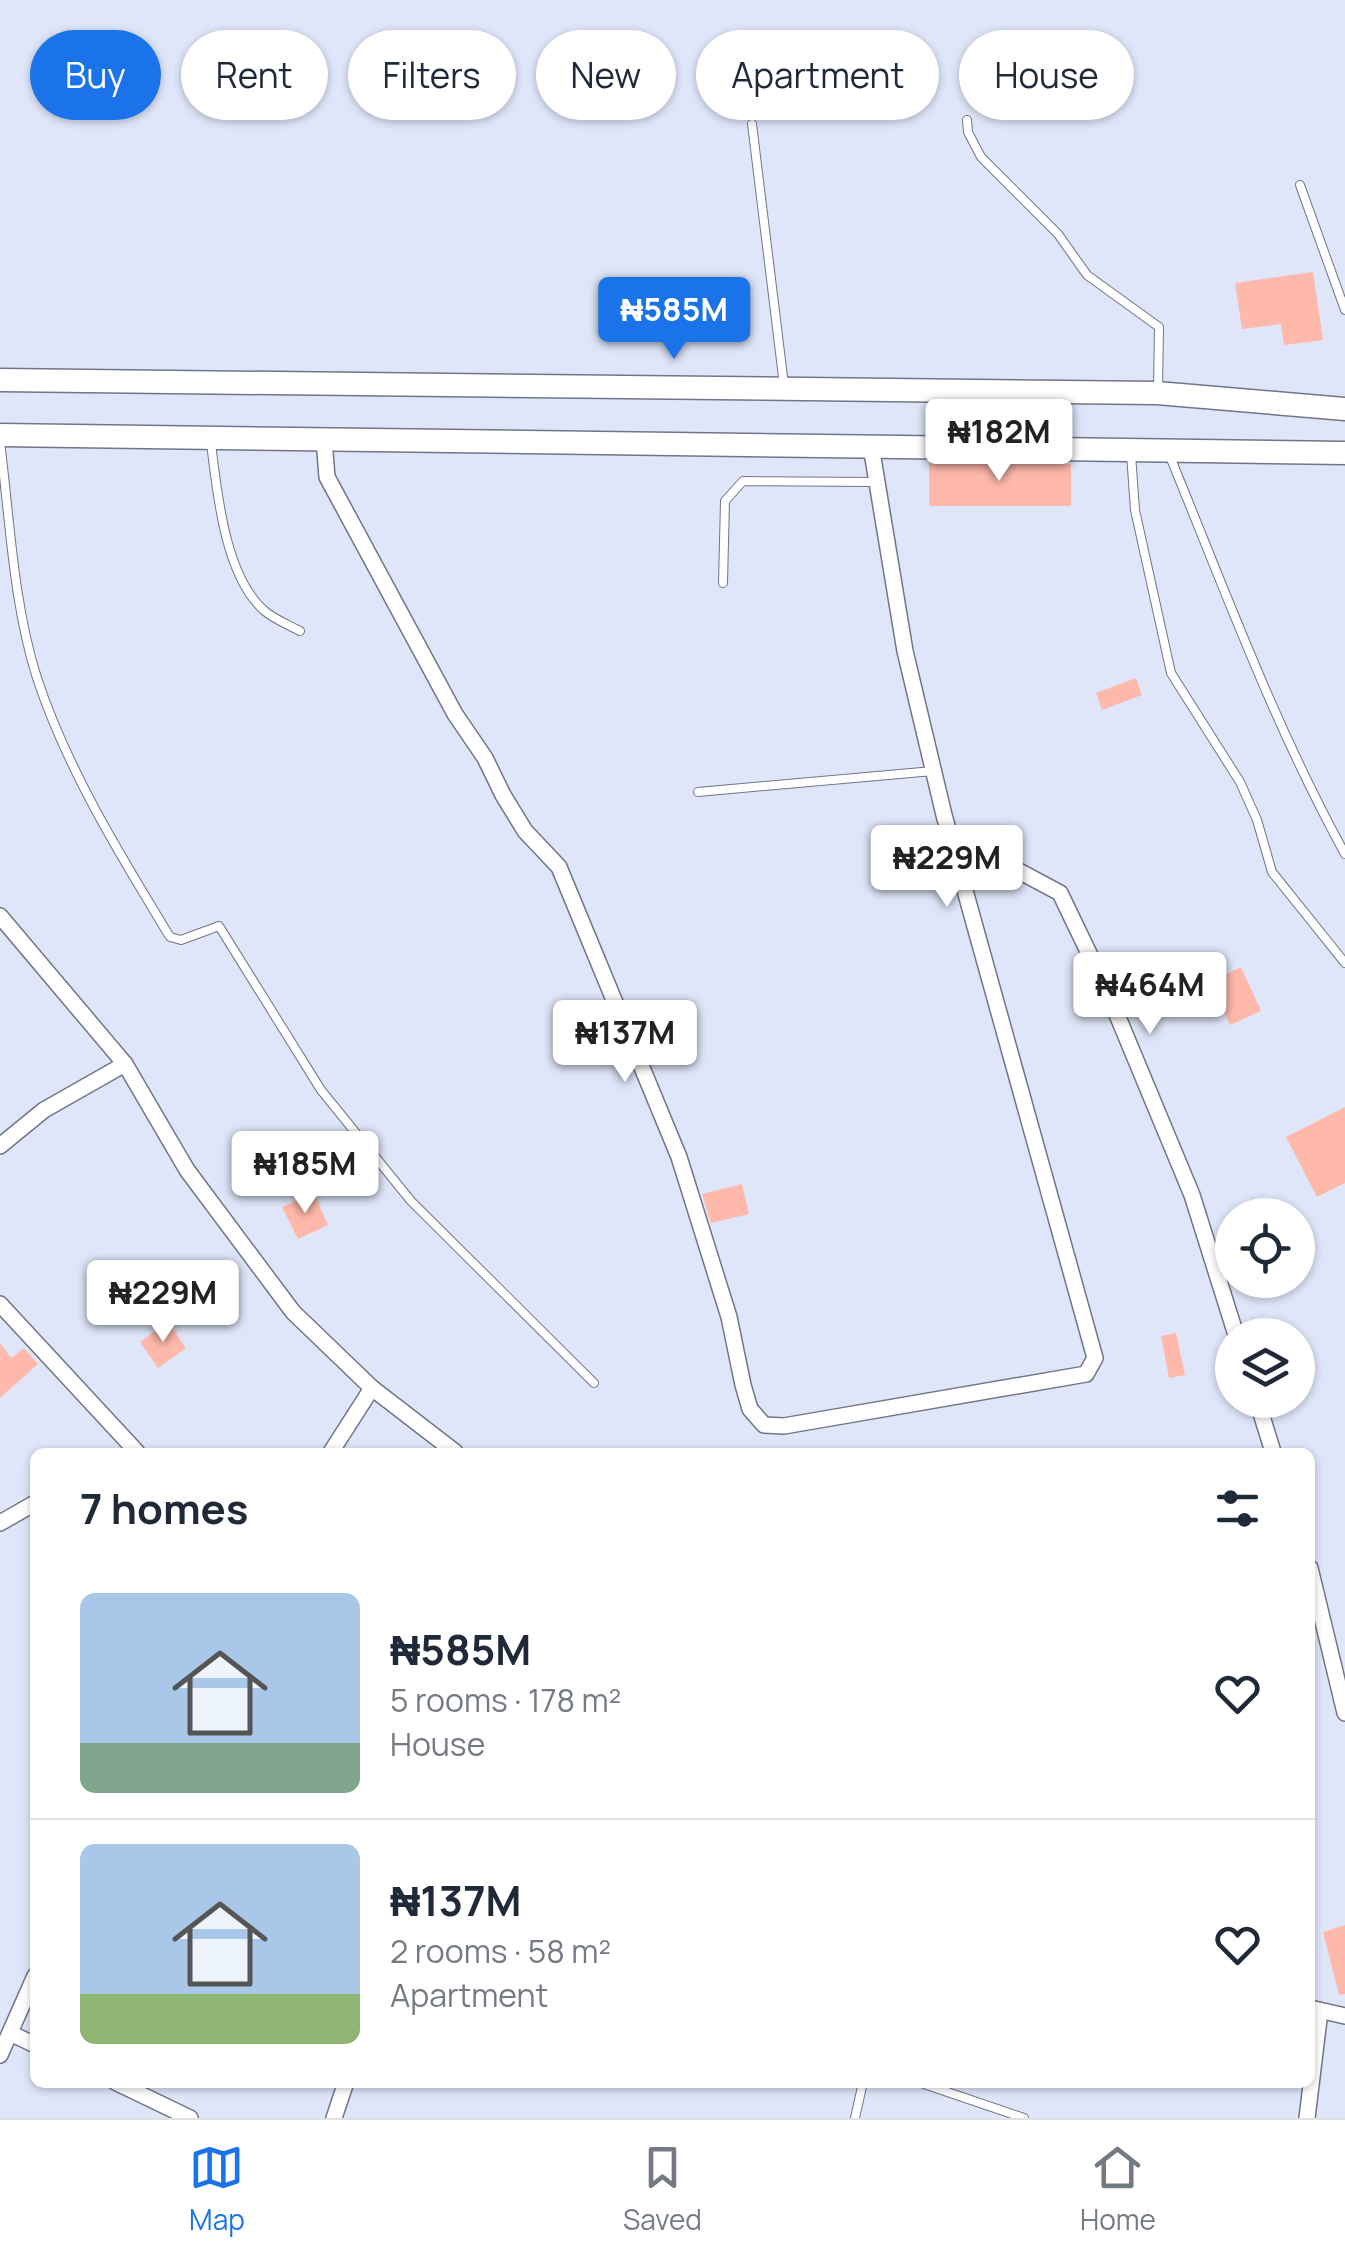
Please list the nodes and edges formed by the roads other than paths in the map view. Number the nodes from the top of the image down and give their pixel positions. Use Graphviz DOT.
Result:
graph roads {
  1 [pos="967,120"];
  2 [pos="752,124"];
  3 [pos="1300,186"];
  4 [pos="1345,310"];
  5 [pos="0,380"];
  6 [pos="785,389"];
  7 [pos="1157,394"];
  8 [pos="1345,409"];
  9 [pos="0,439"];
  10 [pos="210,439"];
  11 [pos="324,440"];
  12 [pos="871,446"];
  13 [pos="1131,450"];
  14 [pos="1168,450"];
  15 [pos="1345,453"];
  16 [pos="876,482"];
  17 [pos="723,584"];
  18 [pos="300,631"];
  19 [pos="934,771"];
  20 [pos="698,792"];
  21 [pos="948,833"];
  22 [pos="1345,854"];
  23 [pos="0,916"];
  24 [pos="1345,963"];
  25 [pos="126,1064"];
  26 [pos="0,1146"];
  27 [pos="0,1304"];
  28 [pos="1231,1318"];
  29 [pos="594,1382"];
  30 [pos="372,1388"];
  31 [pos="1262,1418"];
  32 [pos="127,1448"];
  33 [pos="334,1448"];
  34 [pos="450,1448"];
  35 [pos="1272,1448"];
  36 [pos="30,1506"];
  37 [pos="0,1523"];
  38 [pos="1315,1589"];
  39 [pos="1345,1713"];
  40 [pos="30,1987"];
  41 [pos="1315,2010"];
  42 [pos="1345,2016"];
  43 [pos="10,2033"];
  44 [pos="30,2043"];
  45 [pos="0,2055"];
  46 [pos="127,2088"];
  47 [pos="344,2088"];
  48 [pos="862,2088"];
  49 [pos="936,2088"];
  50 [pos="1308,2088"];
  51 [pos="190,2118"];
  52 [pos="334,2118"];
  53 [pos="855,2118"];
  54 [pos="1024,2118"];
  55 [pos="1306,2118"];
  1 -- 7 [label="lane"];
  2 -- 6 [label="lane"];
  3 -- 4 [label="lane"];
  5 -- 6 [label="main road"];
  6 -- 7 [label="main road"];
  7 -- 8 [label="main road"];
  9 -- 10 [label="main road"];
  9 -- 29 [label="lane"];
  10 -- 11 [label="main road"];
  10 -- 18 [label="lane"];
  11 -- 12 [label="main road"];
  11 -- 21 [label="street"];
  12 -- 13 [label="main road"];
  12 -- 16 [label="street"];
  13 -- 14 [label="main road"];
  13 -- 24 [label="lane"];
  14 -- 15 [label="main road"];
  14 -- 22 [label="lane"];
  16 -- 17 [label="lane"];
  16 -- 19 [label="street"];
  19 -- 20 [label="lane"];
  19 -- 21 [label="street"];
  21 -- 28 [label="street"];
  23 -- 25 [label="street"];
  25 -- 26 [label="street"];
  25 -- 30 [label="street"];
  27 -- 32 [label="street"];
  30 -- 33 [label="street"];
  30 -- 34 [label="street"];
  31 -- 35 [label="street"];
  36 -- 37 [label="street"];
  38 -- 39 [label="street"];
  40 -- 43 [label="street"];
  41 -- 42 [label="street"];
  43 -- 44 [label="street"];
  43 -- 45 [label="street"];
  46 -- 51 [label="street"];
  47 -- 52 [label="street"];
  48 -- 53 [label="lane"];
  49 -- 54 [label="lane"];
  50 -- 55 [label="street"];
}
